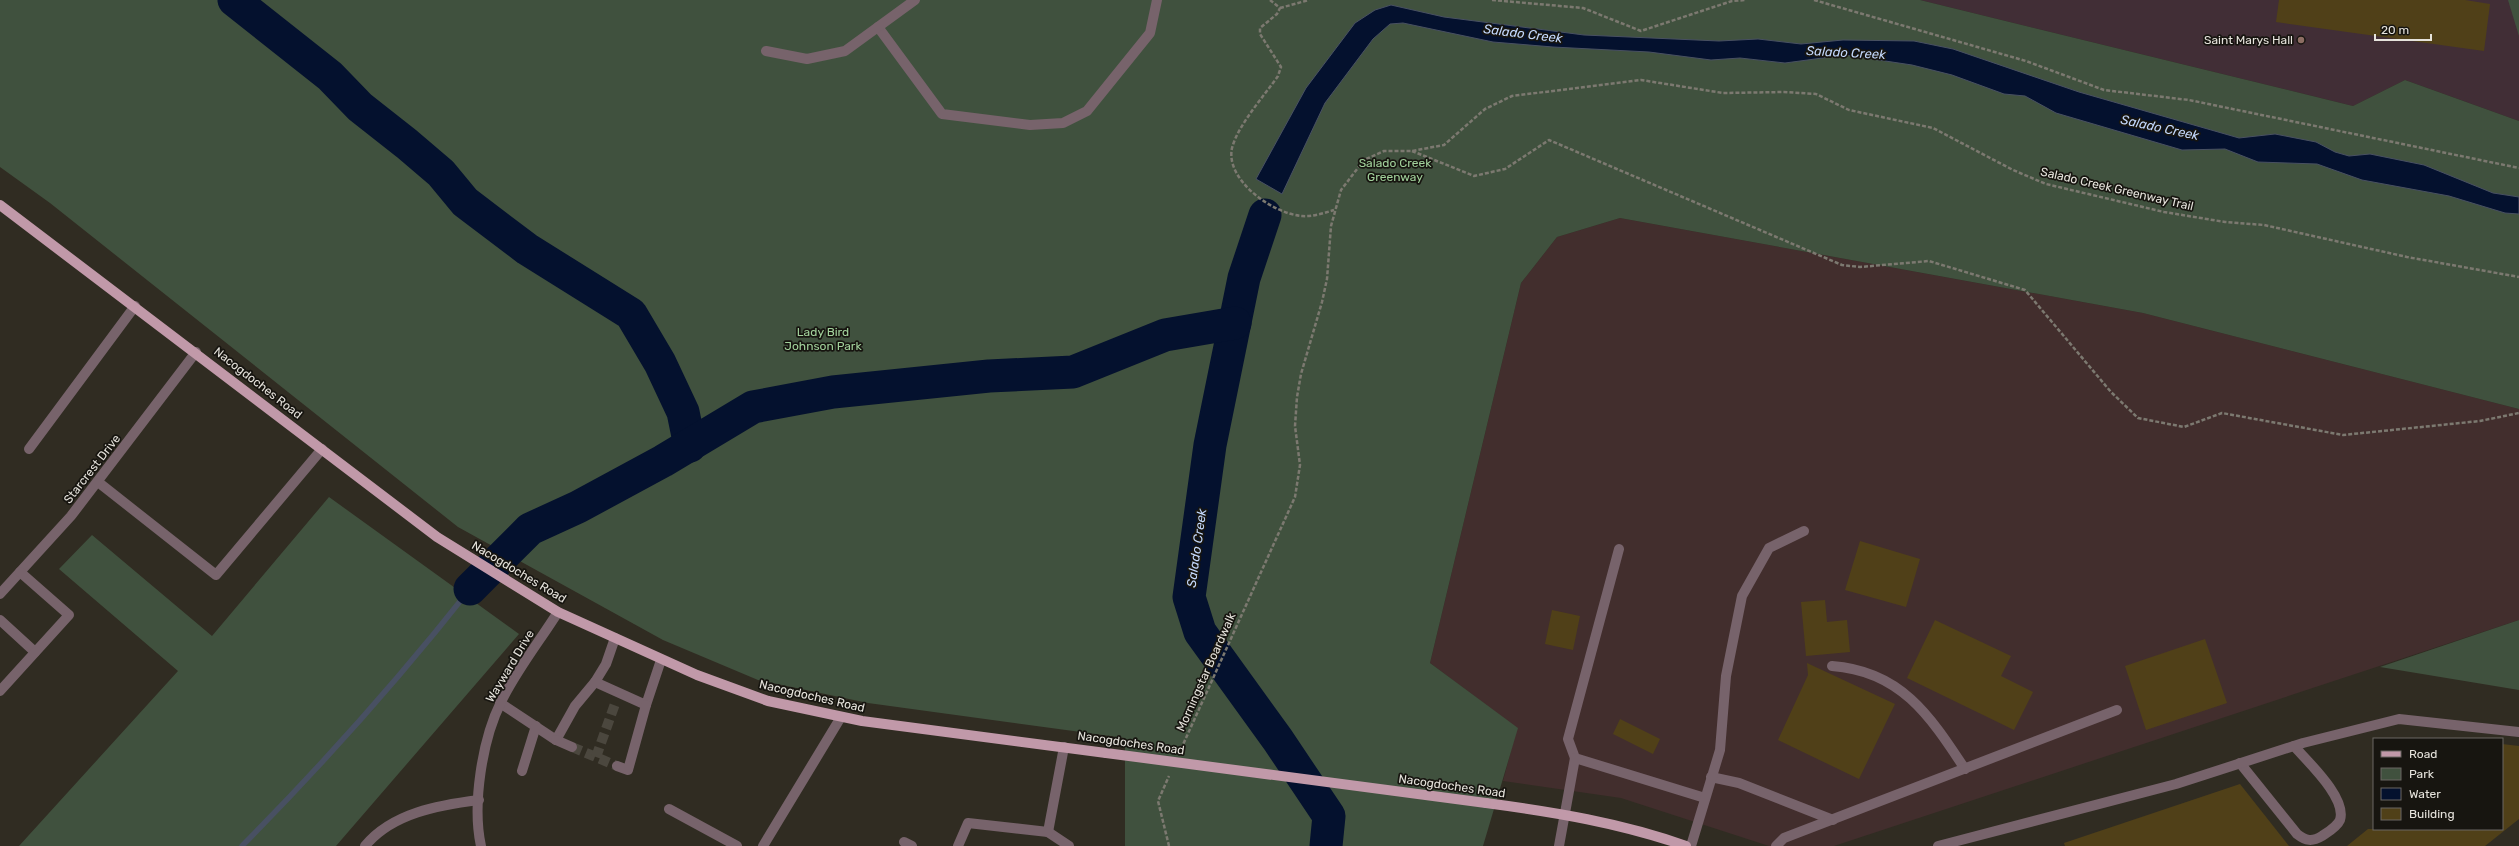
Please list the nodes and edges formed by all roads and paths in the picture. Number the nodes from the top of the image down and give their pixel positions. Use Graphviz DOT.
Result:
graph roads {
  1 [pos="915,0"];
  2 [pos="1157,0"];
  3 [pos="1270,0"];
  4 [pos="1309,0"];
  5 [pos="1492,0"];
  6 [pos="1746,0"];
  7 [pos="1814,0"];
  8 [pos="1280,8"];
  9 [pos="878,28"];
  10 [pos="766,51"];
  11 [pos="1412,151"];
  12 [pos="2519,168"];
  13 [pos="0,205"];
  14 [pos="1334,210"];
  15 [pos="2519,277"];
  16 [pos="135,306"];
  17 [pos="196,352"];
  18 [pos="2519,413"];
  19 [pos="29,449"];
  20 [pos="322,449"];
  21 [pos="98,482"];
  22 [pos="1280,531"];
  23 [pos="1804,531"];
  24 [pos="1619,549"];
  25 [pos="20,572"];
  26 [pos="0,594"];
  27 [pos="558,612"];
  28 [pos="0,620"];
  29 [pos="615,638"];
  30 [pos="35,652"];
  31 [pos="661,660"];
  32 [pos="1832,666"];
  33 [pos="595,682"];
  34 [pos="0,691"];
  35 [pos="500,703"];
  36 [pos="646,705"];
  37 [pos="2116,710"];
  38 [pos="841,717"];
  39 [pos="536,726"];
  40 [pos="2519,732"];
  41 [pos="556,740"];
  42 [pos="2294,746"];
  43 [pos="572,747"];
  44 [pos="1064,747"];
  45 [pos="1180,751"];
  46 [pos="1575,758"];
  47 [pos="2240,763"];
  48 [pos="617,766"];
  49 [pos="1965,769"];
  50 [pos="522,771"];
  51 [pos="1171,773"];
  52 [pos="1711,777"];
  53 [pos="1705,798"];
  54 [pos="479,800"];
  55 [pos="668,808"];
  56 [pos="1565,815"];
  57 [pos="1833,820"];
  58 [pos="1048,832"];
  59 [pos="366,845"];
  60 [pos="482,846"];
  61 [pos="737,846"];
  62 [pos="763,846"];
  63 [pos="958,846"];
  64 [pos="1069,846"];
  65 [pos="1169,846"];
  66 [pos="1559,846"];
  67 [pos="1686,846"];
  68 [pos="1691,846"];
  69 [pos="1776,846"];
  70 [pos="1938,846"];
  1 -- 9 [label="street"];
  2 -- 9 [label="street"];
  3 -- 8 [label="path"];
  4 -- 8 [label="path"];
  5 -- 6 [label="path"];
  7 -- 12 [label="path"];
  8 -- 14 [label="path"];
  9 -- 10 [label="street"];
  11 -- 14 [label="path, Salado Creek Greenway Trail"];
  11 -- 15 [label="path, Salado Creek Greenway Trail"];
  11 -- 18 [label="path"];
  13 -- 16 [label="main road, Nacogdoches Road"];
  14 -- 22 [label="path, Salado Creek Greenway Trail"];
  16 -- 17 [label="main road, Nacogdoches Road"];
  16 -- 19 [label="street"];
  17 -- 20 [label="main road, Nacogdoches Road"];
  17 -- 21 [label="street, Starcrest Drive"];
  20 -- 21 [label="street"];
  20 -- 27 [label="main road, Nacogdoches Road"];
  21 -- 25 [label="street, Starcrest Drive"];
  22 -- 45 [label="path, Morningstar Boardwalk"];
  23 -- 52 [label="street"];
  24 -- 46 [label="street"];
  25 -- 26 [label="street, Starcrest Drive"];
  25 -- 30 [label="street"];
  27 -- 29 [label="main road, Nacogdoches Road"];
  27 -- 35 [label="street, Wayward Drive"];
  28 -- 30 [label="street"];
  29 -- 31 [label="main road, Nacogdoches Road"];
  29 -- 33 [label="street"];
  30 -- 34 [label="street"];
  31 -- 36 [label="street"];
  31 -- 38 [label="main road, Nacogdoches Road"];
  32 -- 49 [label="street"];
  33 -- 36 [label="street"];
  33 -- 41 [label="street"];
  35 -- 39 [label="street"];
  35 -- 54 [label="street, Wayward Drive"];
  36 -- 48 [label="street"];
  37 -- 49 [label="street"];
  38 -- 44 [label="main road, Nacogdoches Road"];
  38 -- 62 [label="street"];
  39 -- 41 [label="street"];
  39 -- 50 [label="street"];
  40 -- 42 [label="street"];
  41 -- 43 [label="street"];
  42 -- 47 [label="street"];
  42 -- 47 [label="street"];
  44 -- 56 [label="main road, Nacogdoches Road, bridge"];
  44 -- 58 [label="street"];
  46 -- 53 [label="street"];
  46 -- 56 [label="street"];
  47 -- 70 [label="street"];
  49 -- 57 [label="street"];
  51 -- 65 [label="path"];
  52 -- 53 [label="street"];
  52 -- 57 [label="street"];
  53 -- 68 [label="street"];
  54 -- 59 [label="street"];
  54 -- 60 [label="street, Wayward Drive"];
  55 -- 61 [label="street"];
  56 -- 66 [label="street"];
  56 -- 67 [label="main road, Nacogdoches Road"];
  57 -- 69 [label="street"];
  58 -- 63 [label="street"];
  58 -- 64 [label="street"];
}
